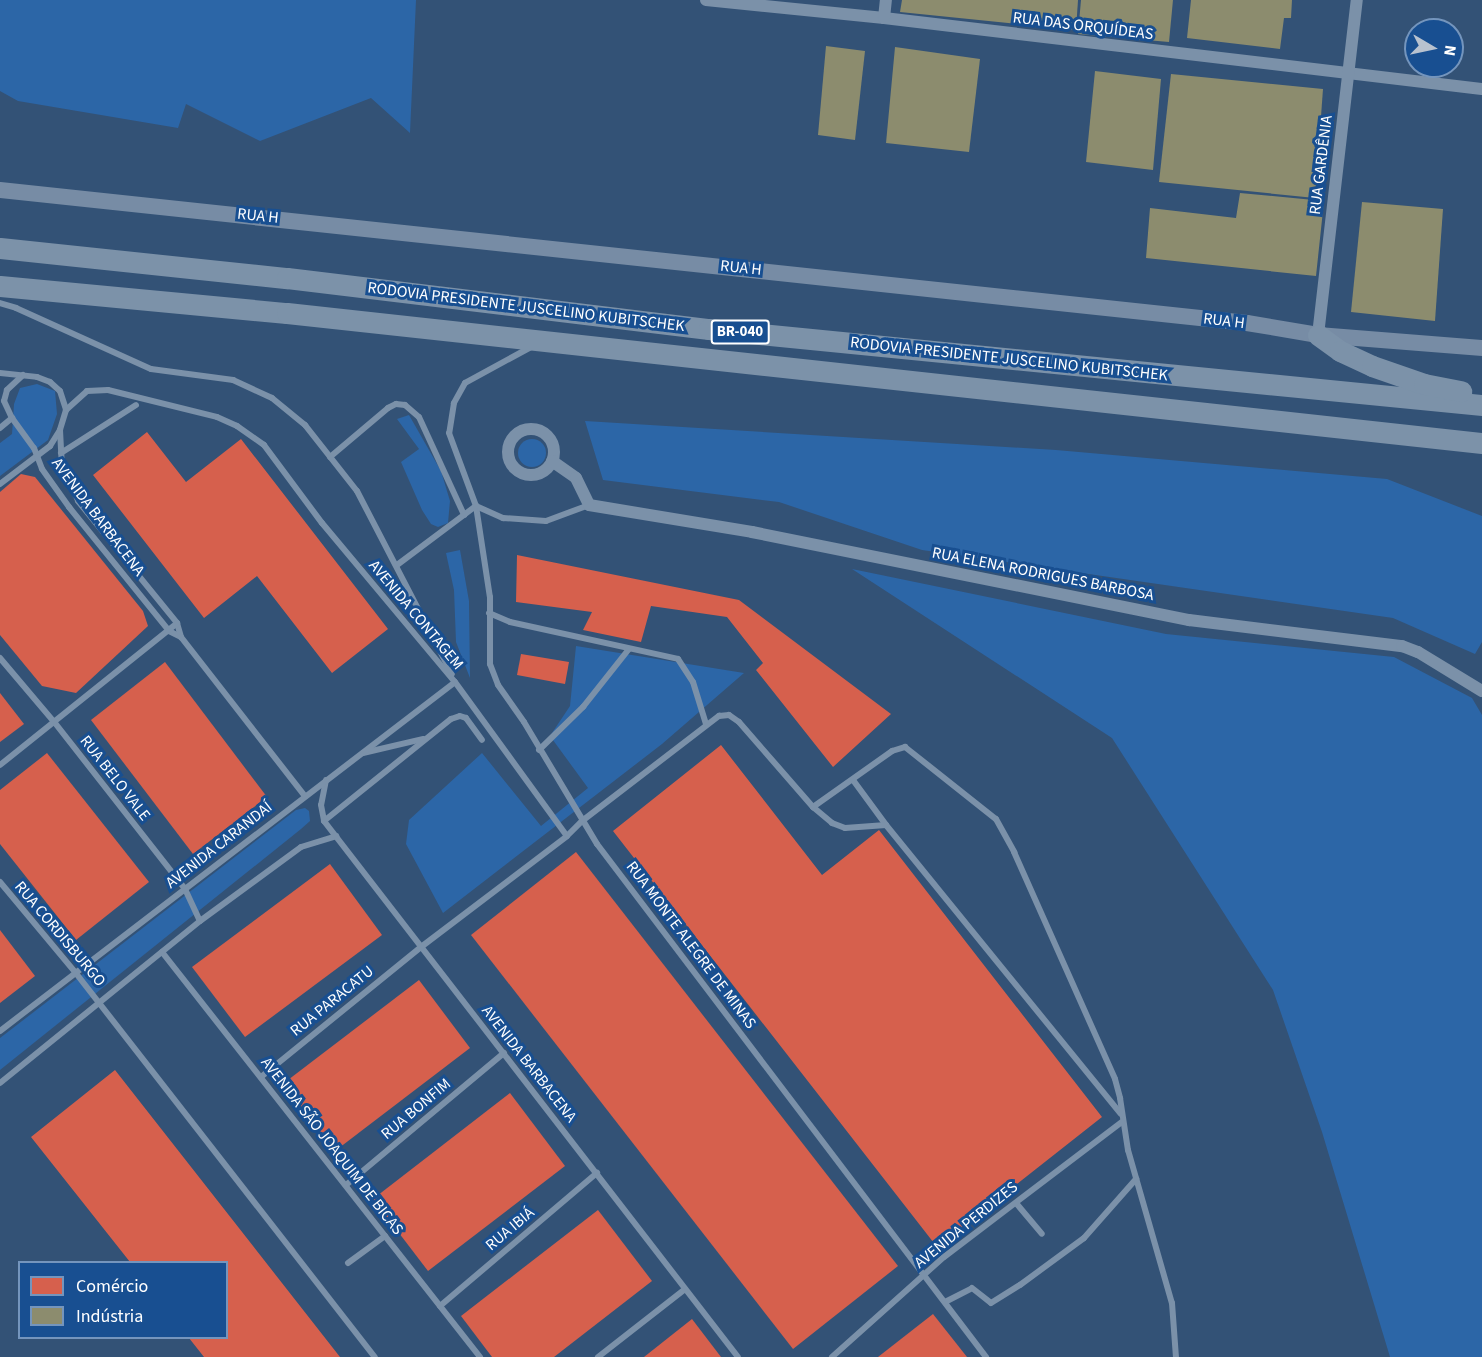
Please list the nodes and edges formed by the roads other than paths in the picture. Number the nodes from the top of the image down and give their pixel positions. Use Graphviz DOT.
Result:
graph roads {
  1 [pos="706,0"];
  2 [pos="886,0"];
  3 [pos="1357,0"];
  4 [pos="726,1"];
  5 [pos="884,18"];
  6 [pos="1348,75"];
  7 [pos="1482,89"];
  8 [pos="0,190"];
  9 [pos="0,248"];
  10 [pos="0,286"];
  11 [pos="0,303"];
  12 [pos="1318,335"];
  13 [pos="542,341"];
  14 [pos="1482,348"];
  15 [pos="0,373"];
  16 [pos="23,375"];
  17 [pos="1482,395"];
  18 [pos="136,405"];
  19 [pos="1482,405"];
  20 [pos="66,410"];
  21 [pos="12,418"];
  22 [pos="0,428"];
  23 [pos="60,430"];
  24 [pos="1482,443"];
  25 [pos="61,453"];
  26 [pos="37,455"];
  27 [pos="330,457"];
  28 [pos="552,461"];
  29 [pos="0,484"];
  30 [pos="589,505"];
  31 [pos="476,506"];
  32 [pos="464,515"];
  33 [pos="397,566"];
  34 [pos="489,613"];
  35 [pos="177,623"];
  36 [pos="169,631"];
  37 [pos="182,637"];
  38 [pos="629,649"];
  39 [pos="0,658"];
  40 [pos="455,682"];
  41 [pos="1482,691"];
  42 [pos="55,723"];
  43 [pos="706,724"];
  44 [pos="427,738"];
  45 [pos="482,740"];
  46 [pos="539,750"];
  47 [pos="362,753"];
  48 [pos="0,765"];
  49 [pos="326,780"];
  50 [pos="853,780"];
  51 [pos="305,796"];
  52 [pos="813,807"];
  53 [pos="324,821"];
  54 [pos="582,821"];
  55 [pos="886,825"];
  56 [pos="567,836"];
  57 [pos="336,837"];
  58 [pos="0,882"];
  59 [pos="185,889"];
  60 [pos="200,921"];
  61 [pos="421,946"];
  62 [pos="162,951"];
  63 [pos="75,972"];
  64 [pos="98,1002"];
  65 [pos="0,1031"];
  66 [pos="504,1053"];
  67 [pos="261,1077"];
  68 [pos="0,1083"];
  69 [pos="1122,1118"];
  70 [pos="597,1173"];
  71 [pos="1136,1179"];
  72 [pos="346,1185"];
  73 [pos="1016,1203"];
  74 [pos="1042,1234"];
  75 [pos="385,1236"];
  76 [pos="348,1263"];
  77 [pos="925,1275"];
  78 [pos="686,1289"];
  79 [pos="945,1302"];
  80 [pos="440,1306"];
  81 [pos="375,1357"];
  82 [pos="480,1357"];
  83 [pos="598,1357"];
  84 [pos="738,1357"];
  85 [pos="832,1357"];
  86 [pos="986,1357"];
  87 [pos="1176,1357"];
  1 -- 4 [label="street, RUA DAS ORQUÍDEAS"];
  2 -- 5 [label="street"];
  3 -- 6 [label="street, RUA GARDÊNIA"];
  4 -- 5 [label="street, RUA DAS ORQUÍDEAS"];
  5 -- 6 [label="street, RUA DAS ORQUÍDEAS"];
  6 -- 7 [label="street, RUA DAS ORQUÍDEAS"];
  6 -- 12 [label="street, RUA GARDÊNIA"];
  8 -- 12 [label="main road, RUA H"];
  9 -- 19 [label="highway, RODOVIA PRESIDENTE JUSCELINO KUBITSCHEK / BR-040"];
  10 -- 13 [label="highway, RODOVIA PRESIDENTE JUSCELINO KUBITSCHEK / BR-040"];
  11 -- 27 [label="lane"];
  12 -- 14 [label="main road, RUA H"];
  12 -- 17 [label="highway"];
  13 -- 24 [label="highway, RODOVIA PRESIDENTE JUSCELINO KUBITSCHEK / BR-040"];
  13 -- 31 [label="lane"];
  15 -- 16 [label="lane"];
  16 -- 20 [label="lane"];
  16 -- 21 [label="lane, AVENIDA BARBACENA"];
  18 -- 25 [label="lane"];
  20 -- 23 [label="lane"];
  20 -- 40 [label="lane, AVENIDA CONTAGEM"];
  21 -- 22 [label="lane"];
  21 -- 26 [label="lane, AVENIDA BARBACENA"];
  23 -- 25 [label="lane"];
  23 -- 26 [label="lane"];
  25 -- 35 [label="lane, AVENIDA BARBACENA"];
  26 -- 29 [label="lane"];
  26 -- 36 [label="lane, AVENIDA BARBACENA"];
  27 -- 32 [label="lane"];
  27 -- 33 [label="lane"];
  28 -- 30 [label="street"];
  30 -- 31 [label="lane, RUA ELENA RODRIGUES BARBOSA"];
  30 -- 41 [label="street, RUA ELENA RODRIGUES BARBOSA"];
  31 -- 32 [label="lane"];
  31 -- 34 [label="lane, RUA MONTE ALEGRE DE MINAS"];
  32 -- 33 [label="lane"];
  33 -- 40 [label="lane"];
  34 -- 38 [label="lane"];
  34 -- 46 [label="lane, RUA MONTE ALEGRE DE MINAS"];
  35 -- 36 [label="lane"];
  35 -- 37 [label="lane, AVENIDA BARBACENA"];
  36 -- 37 [label="lane, AVENIDA BARBACENA"];
  36 -- 42 [label="lane"];
  37 -- 51 [label="lane, AVENIDA BARBACENA"];
  38 -- 43 [label="lane"];
  38 -- 46 [label="lane"];
  39 -- 42 [label="lane, RUA BELO VALE"];
  40 -- 47 [label="lane, AVENIDA CARANDAÍ"];
  40 -- 56 [label="lane, AVENIDA CONTAGEM"];
  42 -- 48 [label="lane"];
  42 -- 59 [label="lane, RUA BELO VALE"];
  43 -- 52 [label="lane"];
  43 -- 54 [label="lane"];
  44 -- 45 [label="lane"];
  44 -- 47 [label="lane"];
  44 -- 53 [label="lane"];
  46 -- 54 [label="lane, RUA MONTE ALEGRE DE MINAS"];
  47 -- 49 [label="lane, AVENIDA CARANDAÍ"];
  49 -- 51 [label="lane, AVENIDA CARANDAÍ"];
  49 -- 53 [label="lane"];
  50 -- 52 [label="lane"];
  50 -- 55 [label="lane"];
  50 -- 69 [label="lane"];
  51 -- 59 [label="lane, AVENIDA CARANDAÍ"];
  52 -- 55 [label="lane"];
  53 -- 57 [label="lane, AVENIDA BARBACENA"];
  54 -- 56 [label="lane"];
  54 -- 77 [label="lane, RUA MONTE ALEGRE DE MINAS"];
  55 -- 69 [label="lane"];
  56 -- 61 [label="lane, RUA PARACATU"];
  57 -- 60 [label="lane"];
  57 -- 61 [label="lane, AVENIDA BARBACENA"];
  58 -- 63 [label="lane, RUA CORDISBURGO"];
  59 -- 60 [label="lane, RUA BELO VALE"];
  59 -- 63 [label="lane, AVENIDA CARANDAÍ"];
  60 -- 62 [label="lane"];
  61 -- 66 [label="lane, AVENIDA BARBACENA"];
  61 -- 67 [label="lane, RUA PARACATU"];
  62 -- 64 [label="lane"];
  62 -- 67 [label="lane, AVENIDA SÃO JOAQUIM DE BICAS"];
  63 -- 64 [label="lane, RUA CORDISBURGO"];
  63 -- 65 [label="lane, AVENIDA CARANDAÍ"];
  64 -- 68 [label="lane"];
  64 -- 81 [label="lane"];
  66 -- 70 [label="lane, AVENIDA BARBACENA"];
  66 -- 72 [label="lane, RUA BONFIM"];
  67 -- 72 [label="lane, AVENIDA SÃO JOAQUIM DE BICAS"];
  69 -- 71 [label="lane"];
  69 -- 73 [label="lane, AVENIDA PERDIZES"];
  70 -- 78 [label="lane, AVENIDA BARBACENA"];
  70 -- 80 [label="lane, RUA IBIÁ"];
  71 -- 79 [label="lane"];
  71 -- 87 [label="lane"];
  72 -- 75 [label="lane, AVENIDA SÃO JOAQUIM DE BICAS"];
  73 -- 74 [label="lane"];
  73 -- 77 [label="lane, AVENIDA PERDIZES"];
  75 -- 76 [label="lane"];
  75 -- 80 [label="lane, AVENIDA SÃO JOAQUIM DE BICAS"];
  77 -- 79 [label="lane, RUA MONTE ALEGRE DE MINAS"];
  77 -- 85 [label="lane, AVENIDA PERDIZES"];
  78 -- 83 [label="lane"];
  78 -- 84 [label="lane, AVENIDA BARBACENA"];
  79 -- 86 [label="lane, RUA MONTE ALEGRE DE MINAS"];
  80 -- 82 [label="lane, AVENIDA SÃO JOAQUIM DE BICAS"];
}
